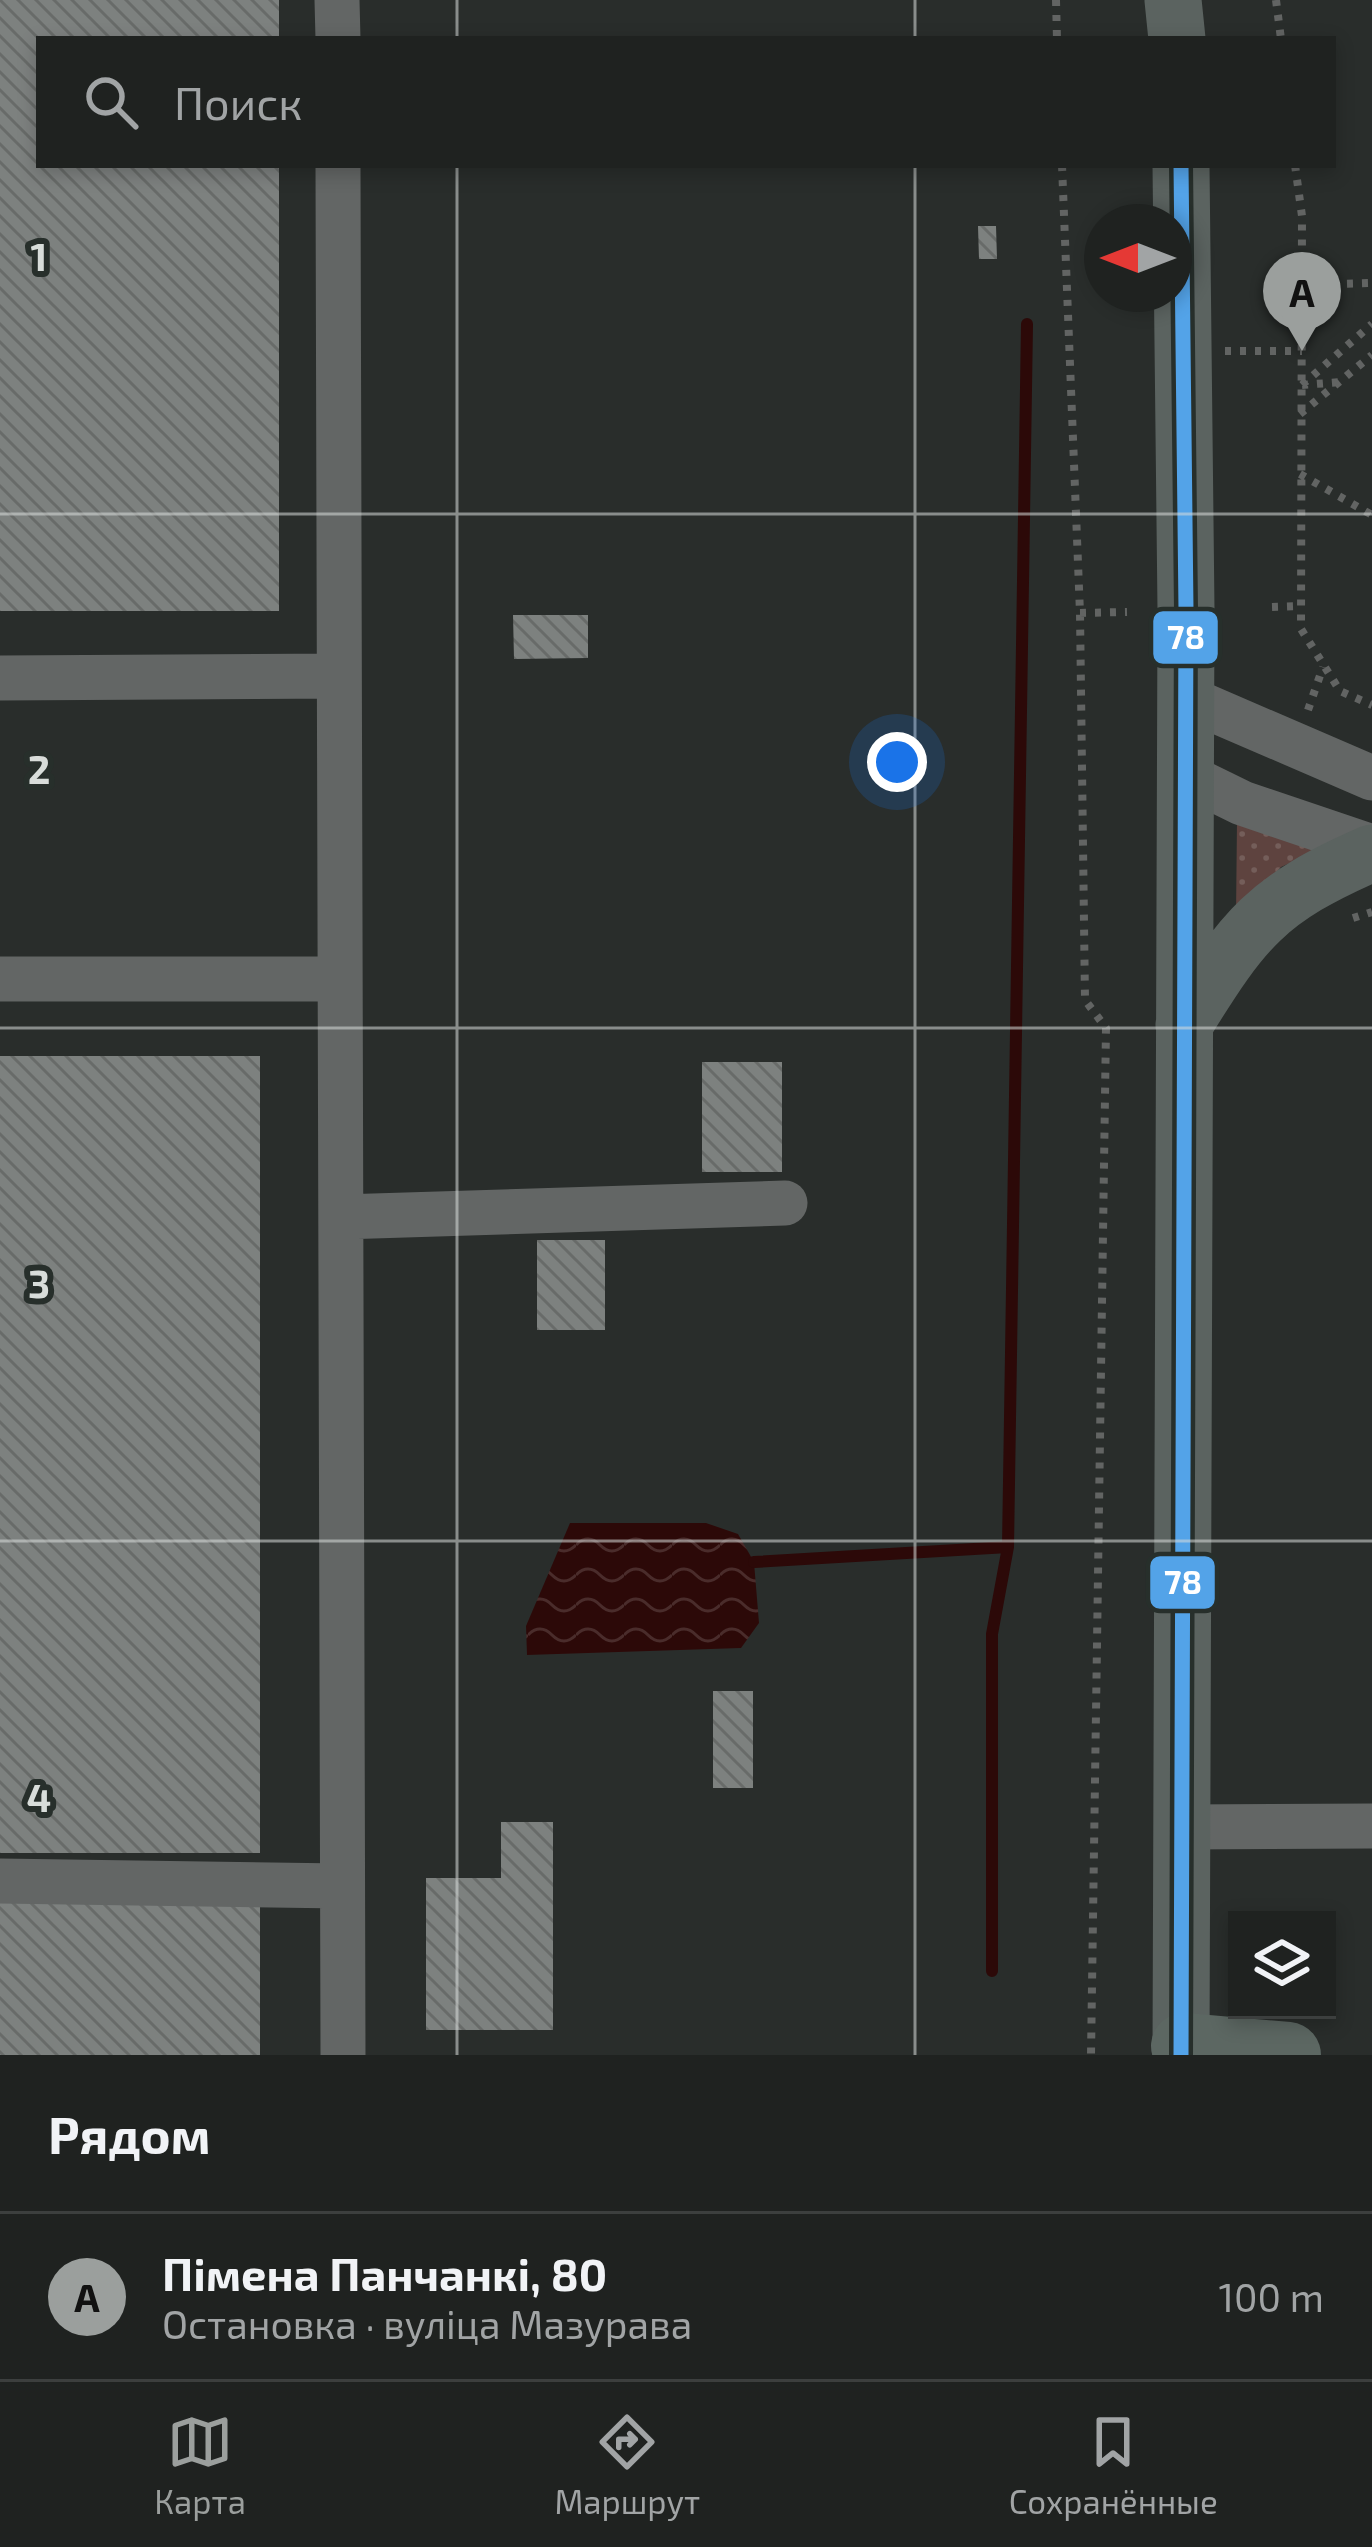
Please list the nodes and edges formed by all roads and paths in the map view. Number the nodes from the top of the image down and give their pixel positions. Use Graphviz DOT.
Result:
graph roads {
  1 [pos="338,0"];
  2 [pos="1056,0"];
  3 [pos="1173,0"];
  4 [pos="1276,0"];
  5 [pos="338,36"];
  6 [pos="1058,36"];
  7 [pos="1178,36"];
  8 [pos="1281,36"];
  9 [pos="338,168"];
  10 [pos="1062,168"];
  11 [pos="1181,168"];
  12 [pos="1295,168"];
  13 [pos="1372,283"];
  14 [pos="1302,285"];
  15 [pos="1372,324"];
  16 [pos="1184,350"];
  17 [pos="1301,350"];
  18 [pos="1372,355"];
  19 [pos="1342,382"];
  20 [pos="1301,386"];
  21 [pos="1299,415"];
  22 [pos="1300,474"];
  23 [pos="1372,515"];
  24 [pos="1301,606"];
  25 [pos="1272,607"];
  26 [pos="1127,612"];
  27 [pos="1080,614"];
  28 [pos="1323,666"];
  29 [pos="339,676"];
  30 [pos="0,678"];
  31 [pos="1184,698"];
  32 [pos="1372,705"];
  33 [pos="1307,715"];
  34 [pos="1183,775"];
  35 [pos="1372,778"];
  36 [pos="1372,850"];
  37 [pos="0,979"];
  38 [pos="340,979"];
  39 [pos="1184,1025"];
  40 [pos="784,1203"];
  41 [pos="341,1217"];
  42 [pos="1372,1826"];
  43 [pos="1184,1827"];
  44 [pos="0,1881"];
  45 [pos="342,1886"];
  46 [pos="1184,2052"];
  47 [pos="343,2055"];
  48 [pos="1091,2055"];
  49 [pos="1288,2055"];
  1 -- 5 [label="street"];
  2 -- 6 [label="path"];
  3 -- 7 [label="main road"];
  4 -- 8 [label="path"];
  9 -- 29 [label="street"];
  10 -- 27 [label="path"];
  11 -- 16 [label="main road"];
  12 -- 14 [label="path"];
  13 -- 14 [label="path"];
  14 -- 17 [label="path"];
  15 -- 20 [label="path"];
  16 -- 17 [label="path"];
  16 -- 31 [label="main road"];
  17 -- 20 [label="path"];
  18 -- 19 [label="path"];
  19 -- 20 [label="path"];
  19 -- 21 [label="path"];
  20 -- 21 [label="path"];
  21 -- 22 [label="path"];
  22 -- 23 [label="path"];
  22 -- 24 [label="path"];
  24 -- 25 [label="path"];
  24 -- 28 [label="path"];
  26 -- 27 [label="path"];
  27 -- 48 [label="path"];
  28 -- 32 [label="path"];
  28 -- 33 [label="path"];
  29 -- 30 [label="street"];
  29 -- 38 [label="street"];
  31 -- 34 [label="main road"];
  31 -- 35 [label="street"];
  34 -- 36 [label="street"];
  34 -- 39 [label="main road"];
  36 -- 39 [label="main road"];
  37 -- 38 [label="street"];
  38 -- 41 [label="street"];
  39 -- 43 [label="main road"];
  40 -- 41 [label="street"];
  41 -- 45 [label="street"];
  42 -- 43 [label="street"];
  43 -- 46 [label="main road"];
  44 -- 45 [label="street"];
  45 -- 47 [label="street"];
  46 -- 49 [label="highway"];
}
